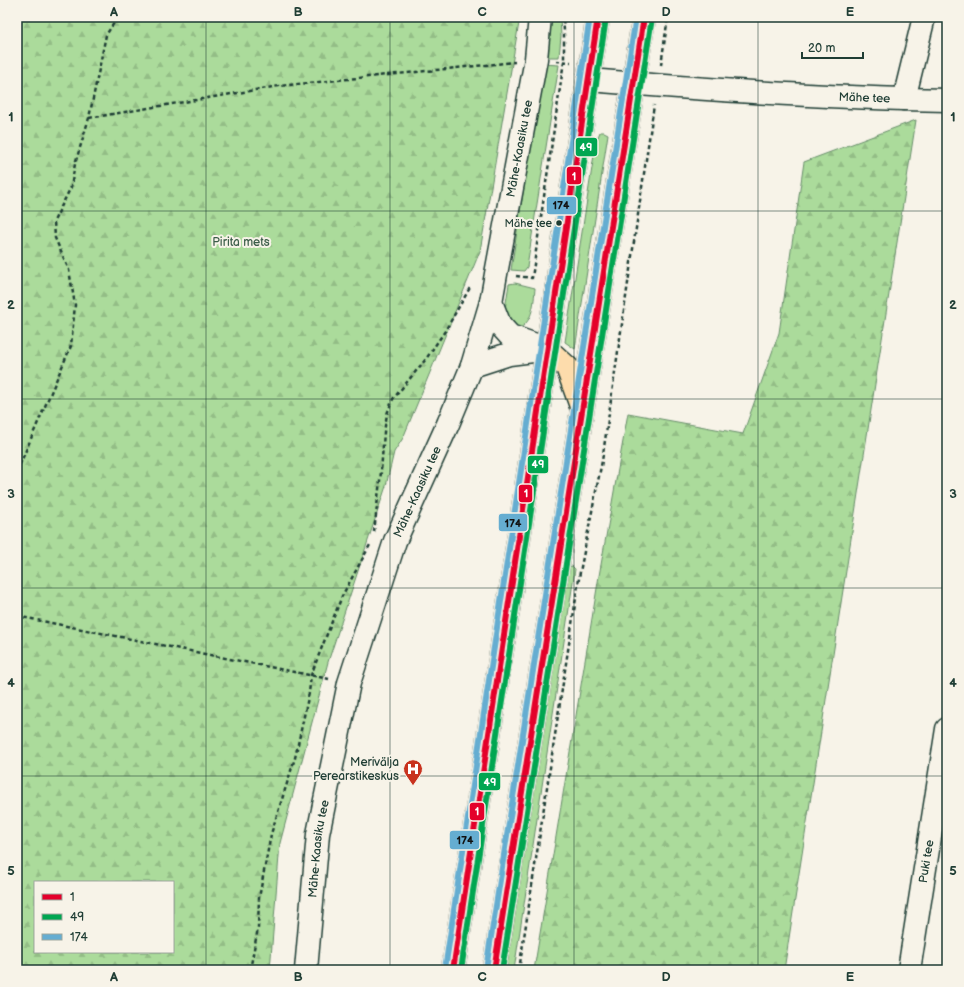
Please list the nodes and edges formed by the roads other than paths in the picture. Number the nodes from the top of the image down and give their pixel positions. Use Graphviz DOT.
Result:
graph roads {
  1 [pos="540,17"];
  2 [pos="598,17"];
  3 [pos="644,17"];
  4 [pos="924,17"];
  5 [pos="589,80"];
  6 [pos="633,84"];
  7 [pos="904,99"];
  8 [pos="947,100"];
  9 [pos="491,302"];
  10 [pos="547,349"];
  11 [pos="472,366"];
  12 [pos="582,410"];
  13 [pos="947,729"];
  14 [pos="306,970"];
  15 [pos="453,970"];
  16 [pos="494,970"];
  17 [pos="909,970"];
  1 -- 9 [label="street, Mähe-Kaasiku tee"];
  2 -- 5 [label="main road"];
  3 -- 6 [label="main road"];
  4 -- 7 [label="street"];
  5 -- 6 [label="street, Mähe tee"];
  5 -- 10 [label="main road"];
  6 -- 7 [label="street, Mähe tee"];
  6 -- 12 [label="main road"];
  7 -- 8 [label="street, Mähe tee"];
  9 -- 10 [label="street"];
  9 -- 11 [label="street, Mähe-Kaasiku tee"];
  10 -- 11 [label="street"];
  10 -- 12 [label="main road"];
  10 -- 15 [label="main road"];
  11 -- 14 [label="street, Mähe-Kaasiku tee"];
  12 -- 16 [label="main road"];
  13 -- 17 [label="street, Puki tee"];
}
